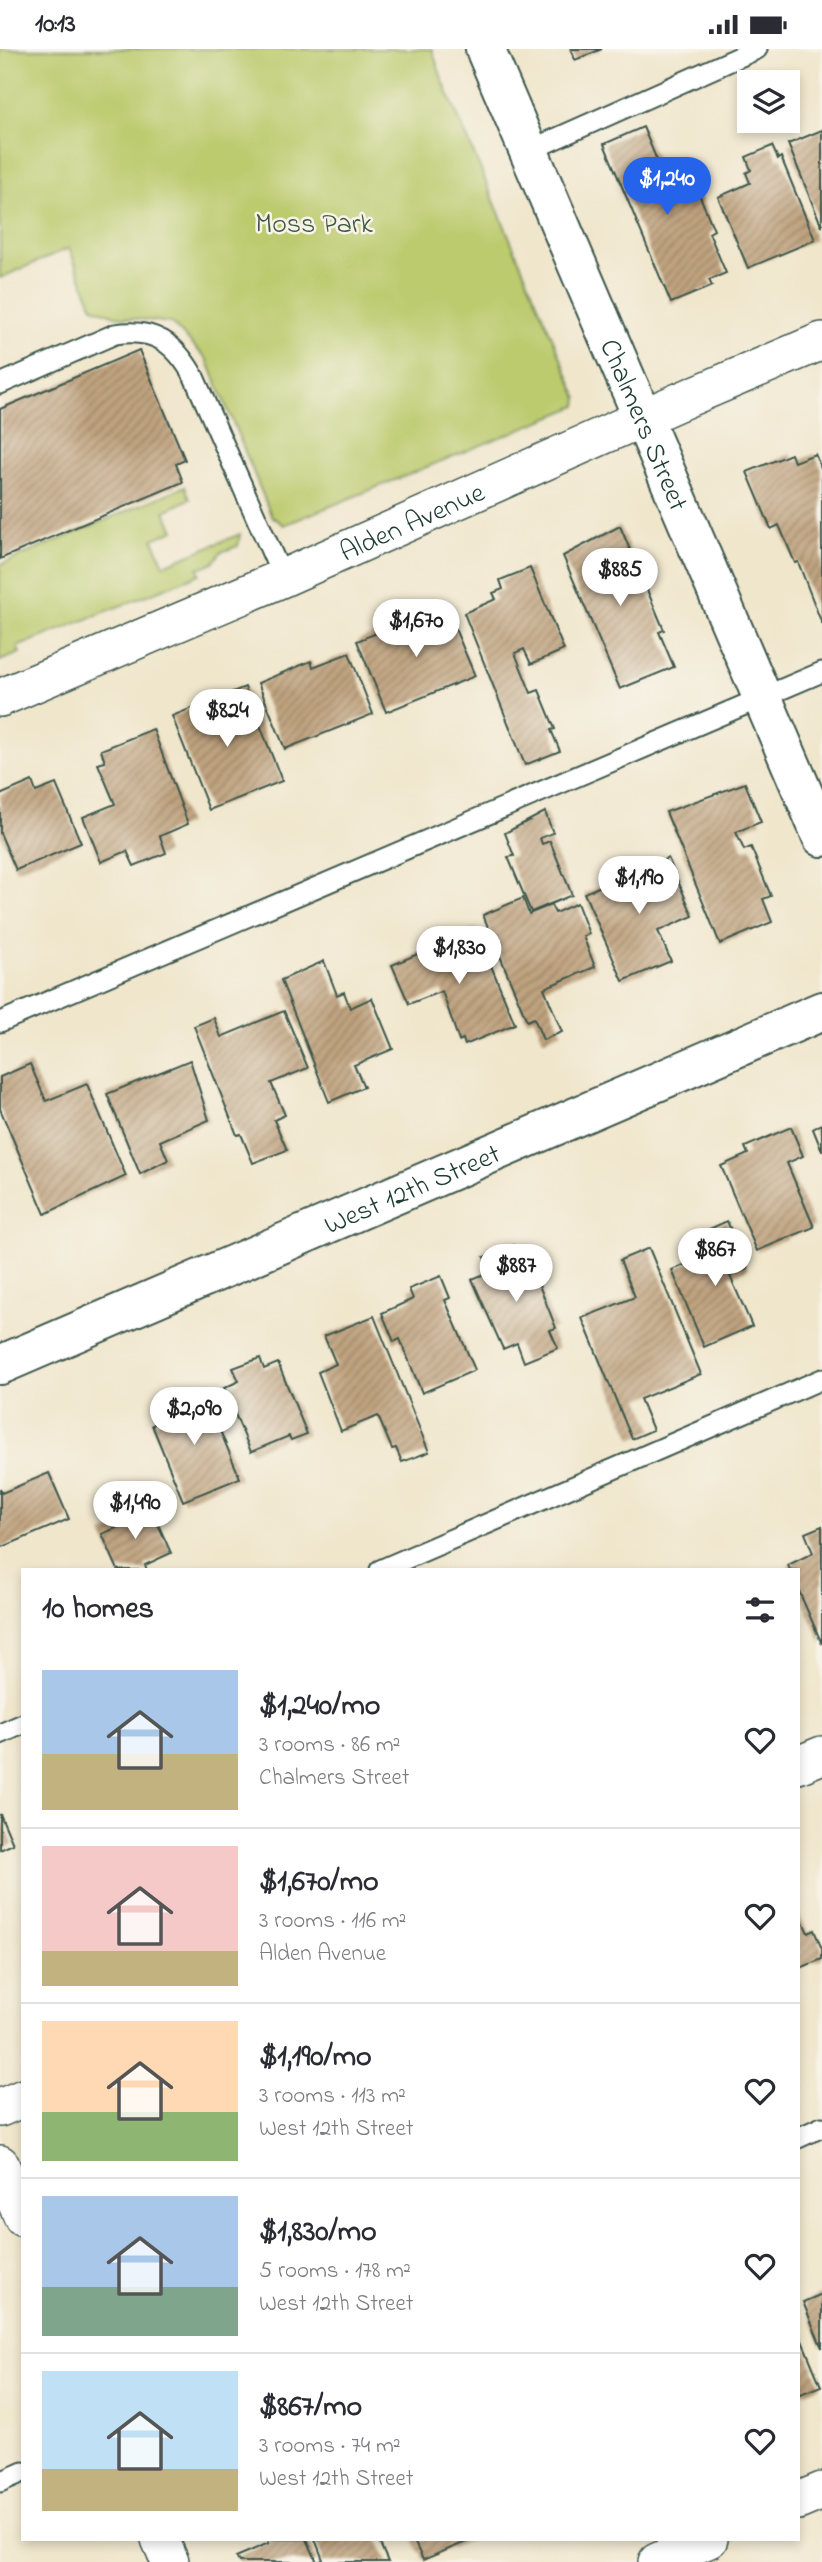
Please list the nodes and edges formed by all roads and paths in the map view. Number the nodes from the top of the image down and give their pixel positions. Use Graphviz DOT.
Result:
graph roads {
  1 [pos="485,49"];
  2 [pos="757,49"];
  3 [pos="528,151"];
  4 [pos="822,341"];
  5 [pos="0,384"];
  6 [pos="642,419"];
  7 [pos="283,578"];
  8 [pos="822,672"];
  9 [pos="763,697"];
  10 [pos="0,698"];
  11 [pos="822,837"];
  12 [pos="822,1011"];
  13 [pos="0,1022"];
  14 [pos="0,1365"];
  15 [pos="822,1379"];
  16 [pos="385,1568"];
  17 [pos="21,1725"];
  18 [pos="0,1734"];
  19 [pos="822,1755"];
  20 [pos="800,1764"];
  21 [pos="21,2099"];
  22 [pos="0,2108"];
  23 [pos="822,2127"];
  24 [pos="800,2137"];
  25 [pos="0,2164"];
  26 [pos="21,2213"];
  27 [pos="21,2473"];
  28 [pos="0,2482"];
  29 [pos="822,2491"];
  30 [pos="800,2500"];
  31 [pos="161,2541"];
  32 [pos="704,2541"];
  33 [pos="170,2562"];
  34 [pos="657,2562"];
  1 -- 3 [label="street, Chalmers Street"];
  2 -- 3 [label="lane"];
  3 -- 6 [label="street, Chalmers Street"];
  4 -- 6 [label="street, Alden Avenue"];
  5 -- 7 [label="lane"];
  6 -- 7 [label="street, Alden Avenue"];
  6 -- 9 [label="street, Chalmers Street"];
  7 -- 10 [label="street, Alden Avenue"];
  8 -- 9 [label="lane"];
  9 -- 11 [label="street, Chalmers Street"];
  9 -- 13 [label="lane"];
  12 -- 14 [label="street, West 12th Street"];
  15 -- 16 [label="lane"];
  17 -- 18 [label="lane"];
  19 -- 20 [label="street"];
  21 -- 22 [label="street"];
  23 -- 24 [label="lane"];
  25 -- 26 [label="street"];
  27 -- 28 [label="lane"];
  29 -- 30 [label="street"];
  31 -- 33 [label="street"];
  32 -- 34 [label="street"];
}
